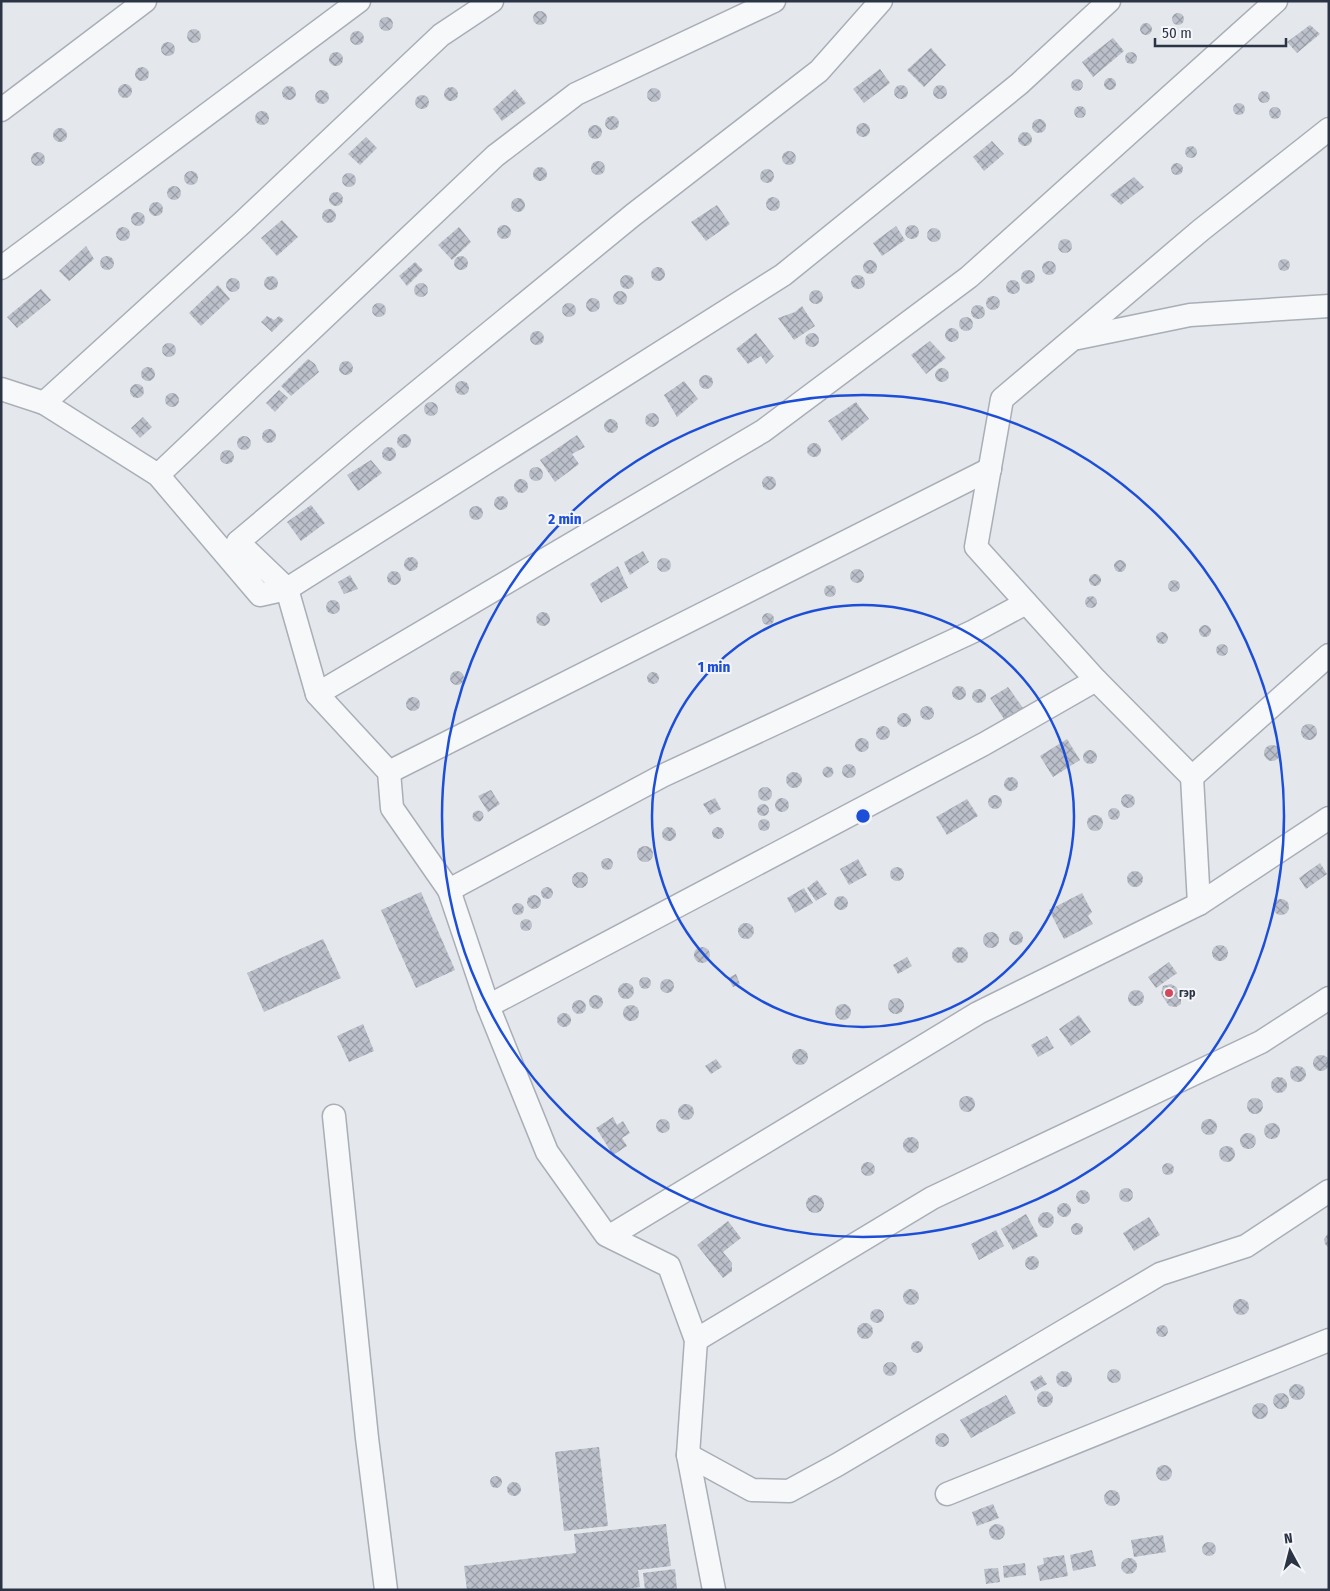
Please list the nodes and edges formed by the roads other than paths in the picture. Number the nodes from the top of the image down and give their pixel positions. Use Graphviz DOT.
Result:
graph roads {
  1 [pos="145,1"];
  2 [pos="359,1"];
  3 [pos="492,1"];
  4 [pos="774,1"];
  5 [pos="881,1"];
  6 [pos="1109,1"];
  7 [pos="1276,1"];
  8 [pos="1,110"];
  9 [pos="1329,129"];
  10 [pos="1,268"];
  11 [pos="1329,306"];
  12 [pos="1074,338"];
  13 [pos="1,389"];
  14 [pos="44,403"];
  15 [pos="990,469"];
  16 [pos="158,475"];
  17 [pos="238,542"];
  18 [pos="287,589"];
  19 [pos="260,595"];
  20 [pos="1026,603"];
  21 [pos="1329,655"];
  22 [pos="1096,680"];
  23 [pos="317,694"];
  24 [pos="389,772"];
  25 [pos="1192,777"];
  26 [pos="1329,818"];
  27 [pos="449,890"];
  28 [pos="1199,904"];
  29 [pos="1329,998"];
  30 [pos="488,1006"];
  31 [pos="334,1116"];
  32 [pos="1329,1191"];
  33 [pos="610,1236"];
  34 [pos="696,1340"];
  35 [pos="1329,1340"];
  36 [pos="688,1455"];
  37 [pos="947,1494"];
  38 [pos="386,1590"];
  39 [pos="714,1590"];
  1 -- 8 [label="street"];
  2 -- 10 [label="street"];
  3 -- 14 [label="street"];
  4 -- 16 [label="street"];
  5 -- 17 [label="street"];
  6 -- 18 [label="street"];
  7 -- 23 [label="street"];
  9 -- 12 [label="street"];
  11 -- 12 [label="street"];
  12 -- 15 [label="street"];
  13 -- 14 [label="street"];
  14 -- 16 [label="street"];
  15 -- 20 [label="street"];
  15 -- 24 [label="street"];
  16 -- 19 [label="street"];
  17 -- 18 [label="street"];
  17 -- 19 [label="street"];
  18 -- 19 [label="street"];
  18 -- 23 [label="street"];
  20 -- 22 [label="street"];
  20 -- 27 [label="street"];
  21 -- 25 [label="street"];
  22 -- 25 [label="street"];
  22 -- 30 [label="street"];
  23 -- 24 [label="street"];
  24 -- 27 [label="street"];
  25 -- 28 [label="street"];
  26 -- 28 [label="street"];
  27 -- 30 [label="street"];
  28 -- 33 [label="street"];
  29 -- 34 [label="street"];
  30 -- 33 [label="street"];
  31 -- 38 [label="street"];
  32 -- 36 [label="street"];
  33 -- 34 [label="street"];
  34 -- 36 [label="street"];
  35 -- 37 [label="street"];
  36 -- 39 [label="street"];
}
